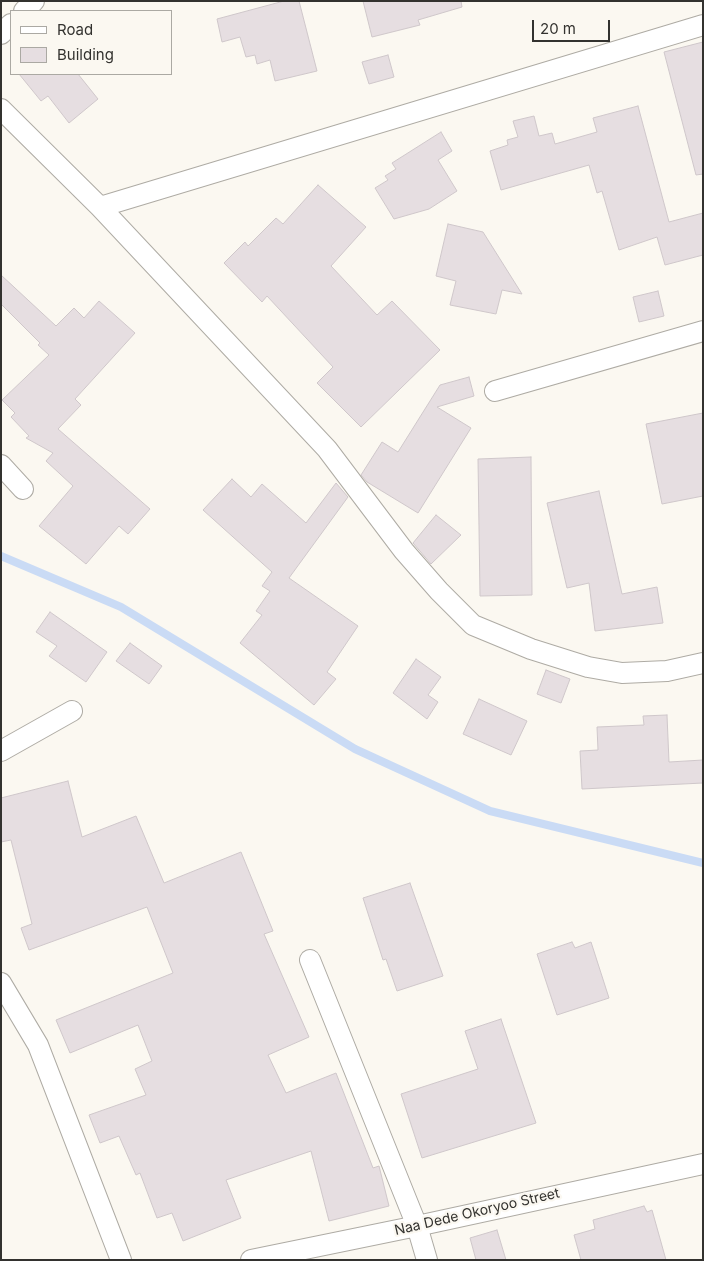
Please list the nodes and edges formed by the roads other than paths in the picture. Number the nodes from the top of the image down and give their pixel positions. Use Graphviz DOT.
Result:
graph roads {
  1 [pos="34,1"];
  2 [pos="25,10"];
  3 [pos="10,25"];
  4 [pos="703,25"];
  5 [pos="1,34"];
  6 [pos="1,109"];
  7 [pos="100,207"];
  8 [pos="703,331"];
  9 [pos="495,391"];
  10 [pos="1,465"];
  11 [pos="24,490"];
  12 [pos="703,663"];
  13 [pos="72,711"];
  14 [pos="1,751"];
  15 [pos="310,960"];
  16 [pos="1,983"];
  17 [pos="703,1164"];
  18 [pos="417,1226"];
  19 [pos="121,1260"];
  20 [pos="251,1260"];
  21 [pos="427,1260"];
  1 -- 2 [label="street"];
  3 -- 5 [label="street"];
  4 -- 7 [label="street"];
  6 -- 7 [label="street"];
  7 -- 12 [label="street"];
  8 -- 9 [label="street"];
  10 -- 11 [label="street"];
  13 -- 14 [label="street"];
  15 -- 18 [label="street"];
  16 -- 19 [label="street"];
  17 -- 18 [label="street, Naa Dede Okoryoo Street"];
  18 -- 20 [label="street, Naa Dede Okoryoo Street"];
  18 -- 21 [label="street"];
}
